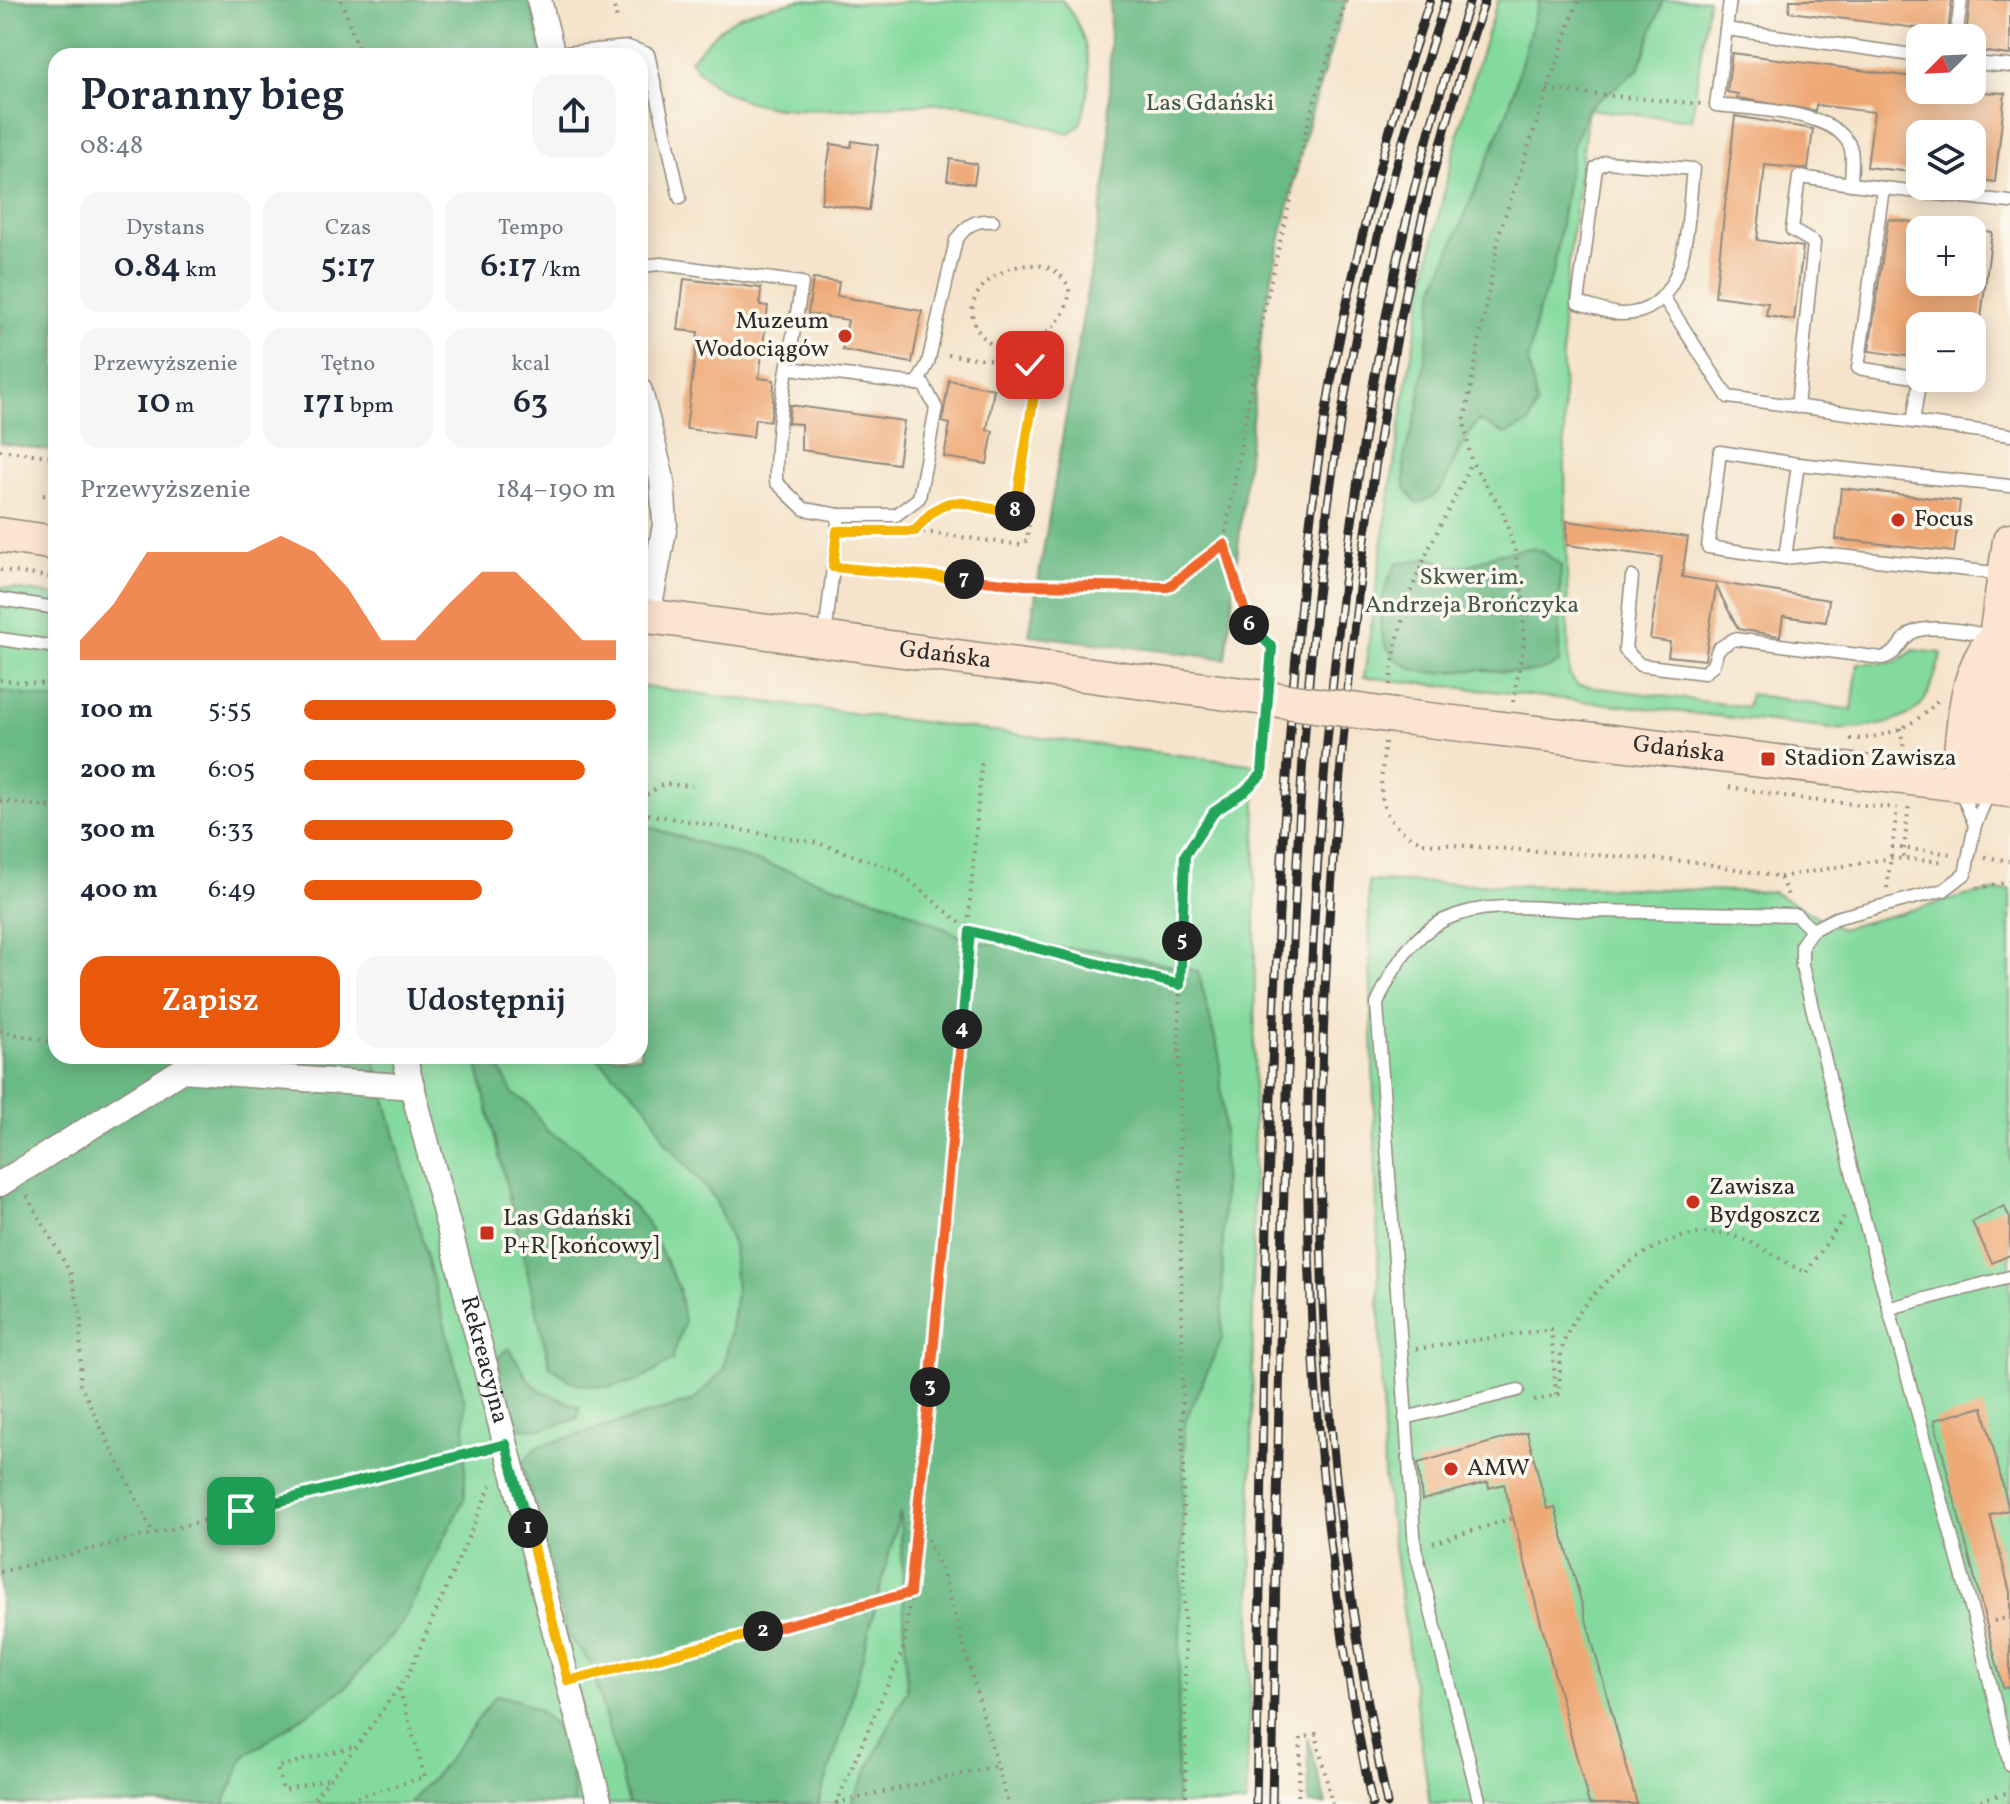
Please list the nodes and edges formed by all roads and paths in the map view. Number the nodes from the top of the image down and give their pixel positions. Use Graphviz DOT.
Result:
graph roads {
  1 [pos="341,0"];
  2 [pos="539,0"];
  3 [pos="612,0"];
  4 [pos="1346,0"];
  5 [pos="1578,0"];
  6 [pos="1730,0"];
  7 [pos="1961,0"];
  8 [pos="617,19"];
  9 [pos="1958,24"];
  10 [pos="1726,29"];
  11 [pos="358,48"];
  12 [pos="551,48"];
  13 [pos="648,54"];
  14 [pos="1906,54"];
  15 [pos="1986,64"];
  16 [pos="2010,66"];
  17 [pos="1547,90"];
  18 [pos="1716,105"];
  19 [pos="1851,184"];
  20 [pos="1883,188"];
  21 [pos="680,198"];
  22 [pos="2010,202"];
  23 [pos="993,221"];
  24 [pos="648,265"];
  25 [pos="1664,298"];
  26 [pos="1012,351"];
  27 [pos="930,353"];
  28 [pos="1012,361"];
  29 [pos="789,368"];
  30 [pos="917,384"];
  31 [pos="1797,407"];
  32 [pos="1913,422"];
  33 [pos="648,423"];
  34 [pos="2010,435"];
  35 [pos="0,450"];
  36 [pos="48,456"];
  37 [pos="1798,464"];
  38 [pos="2010,486"];
  39 [pos="43,495"];
  40 [pos="48,496"];
  41 [pos="1016,505"];
  42 [pos="839,515"];
  43 [pos="899,531"];
  44 [pos="915,531"];
  45 [pos="0,535"];
  46 [pos="2010,541"];
  47 [pos="48,542"];
  48 [pos="1224,544"];
  49 [pos="1785,558"];
  50 [pos="833,567"];
  51 [pos="0,570"];
  52 [pos="2006,574"];
  53 [pos="48,577"];
  54 [pos="1632,577"];
  55 [pos="648,598"];
  56 [pos="0,599"];
  57 [pos="48,607"];
  58 [pos="648,616"];
  59 [pos="2003,637"];
  60 [pos="0,639"];
  61 [pos="825,640"];
  62 [pos="48,646"];
  63 [pos="0,680"];
  64 [pos="48,684"];
  65 [pos="1260,687"];
  66 [pos="1513,702"];
  67 [pos="1924,717"];
  68 [pos="1266,726"];
  69 [pos="1886,734"];
  70 [pos="982,758"];
  71 [pos="1958,783"];
  72 [pos="692,786"];
  73 [pos="2001,788"];
  74 [pos="648,794"];
  75 [pos="0,801"];
  76 [pos="1909,803"];
  77 [pos="48,807"];
  78 [pos="1897,808"];
  79 [pos="648,814"];
  80 [pos="1975,825"];
  81 [pos="1892,847"];
  82 [pos="1904,849"];
  83 [pos="1949,854"];
  84 [pos="1903,857"];
  85 [pos="1891,858"];
  86 [pos="1990,858"];
  87 [pos="2010,861"];
  88 [pos="1946,862"];
  89 [pos="1780,877"];
  90 [pos="1885,906"];
  91 [pos="1812,930"];
  92 [pos="970,931"];
  93 [pos="1180,985"];
  94 [pos="0,1031"];
  95 [pos="48,1041"];
  96 [pos="406,1064"];
  97 [pos="413,1087"];
  98 [pos="7,1178"];
  99 [pos="1838,1226"];
  100 [pos="2010,1277"];
  101 [pos="1890,1308"];
  102 [pos="1403,1351"];
  103 [pos="1518,1390"];
  104 [pos="1556,1394"];
  105 [pos="1532,1402"];
  106 [pos="1405,1418"];
  107 [pos="506,1444"];
  108 [pos="1513,1518"];
  109 [pos="918,1522"];
  110 [pos="153,1533"];
  111 [pos="1415,1548"];
  112 [pos="0,1572"];
  113 [pos="910,1593"];
  114 [pos="568,1681"];
  115 [pos="399,1687"];
  116 [pos="357,1746"];
  117 [pos="2010,1765"];
  118 [pos="997,1766"];
  119 [pos="329,1779"];
  120 [pos="2010,1792"];
  121 [pos="360,1797"];
  122 [pos="309,1804"];
  123 [pos="334,1804"];
  124 [pos="362,1804"];
  125 [pos="600,1804"];
  126 [pos="836,1804"];
  127 [pos="1008,1804"];
  128 [pos="1186,1804"];
  129 [pos="1298,1804"];
  130 [pos="1332,1804"];
  131 [pos="1480,1804"];
  132 [pos="1965,1804"];
  1 -- 11 [label="path"];
  2 -- 12 [label="street"];
  3 -- 8 [label="path"];
  4 -- 48 [label="path"];
  5 -- 17 [label="path"];
  6 -- 10 [label="lane"];
  7 -- 9 [label="lane"];
  10 -- 14 [label="lane"];
  10 -- 18 [label="lane"];
  13 -- 21 [label="lane"];
  15 -- 16 [label="lane"];
  17 -- 18 [label="path"];
  17 -- 66 [label="path"];
  18 -- 19 [label="lane"];
  19 -- 20 [label="lane"];
  19 -- 31 [label="lane"];
  20 -- 22 [label="lane"];
  20 -- 32 [label="lane"];
  23 -- 27 [label="lane"];
  24 -- 29 [label="lane"];
  25 -- 25 [label="lane"];
  25 -- 31 [label="lane"];
  26 -- 26 [label="path"];
  26 -- 28 [label="path"];
  27 -- 28 [label="path"];
  27 -- 30 [label="lane"];
  28 -- 41 [label="path"];
  29 -- 30 [label="lane"];
  29 -- 42 [label="lane"];
  30 -- 42 [label="lane"];
  31 -- 32 [label="lane"];
  32 -- 34 [label="lane"];
  33 -- 55 [label="street"];
  35 -- 36 [label="path"];
  37 -- 38 [label="lane"];
  37 -- 49 [label="lane"];
  37 -- 49 [label="lane"];
  39 -- 40 [label="path"];
  41 -- 44 [label="path"];
  41 -- 44 [label="path"];
  42 -- 50 [label="lane"];
  43 -- 44 [label="path"];
  45 -- 47 [label="main road"];
  46 -- 52 [label="main road"];
  48 -- 50 [label="path"];
  48 -- 65 [label="path"];
  49 -- 52 [label="lane"];
  50 -- 61 [label="lane"];
  51 -- 53 [label="path"];
  52 -- 59 [label="main road"];
  54 -- 59 [label="lane"];
  56 -- 57 [label="lane"];
  58 -- 61 [label="main road, Gdańska"];
  59 -- 71 [label="main road"];
  59 -- 73 [label="main road"];
  60 -- 62 [label="lane"];
  61 -- 65 [label="main road, Gdańska"];
  63 -- 64 [label="path"];
  65 -- 71 [label="main road, Gdańska, bridge"];
  67 -- 69 [label="path"];
  68 -- 93 [label="path"];
  70 -- 92 [label="path"];
  71 -- 73 [label="main road, Gdańska"];
  71 -- 80 [label="lane"];
  72 -- 74 [label="path"];
  73 -- 80 [label="lane"];
  75 -- 77 [label="path"];
  76 -- 82 [label="path"];
  78 -- 81 [label="path"];
  79 -- 92 [label="path"];
  80 -- 90 [label="lane"];
  81 -- 82 [label="path"];
  81 -- 85 [label="path"];
  82 -- 83 [label="path"];
  82 -- 84 [label="path"];
  84 -- 85 [label="path"];
  84 -- 88 [label="path"];
  85 -- 89 [label="path"];
  85 -- 90 [label="path"];
  86 -- 87 [label="path"];
  90 -- 91 [label="lane"];
  91 -- 101 [label="lane"];
  91 -- 102 [label="lane"];
  92 -- 93 [label="path"];
  92 -- 109 [label="path"];
  93 -- 128 [label="path"];
  94 -- 95 [label="path"];
  96 -- 97 [label="street, Rekreacyjna"];
  97 -- 98 [label="street"];
  97 -- 107 [label="street, Rekreacyjna"];
  98 -- 110 [label="path"];
  99 -- 104 [label="path"];
  100 -- 101 [label="lane"];
  101 -- 117 [label="lane"];
  102 -- 104 [label="path"];
  102 -- 106 [label="lane"];
  103 -- 106 [label="lane"];
  104 -- 105 [label="path"];
  106 -- 111 [label="lane"];
  107 -- 110 [label="path"];
  107 -- 114 [label="street, Rekreacyjna"];
  107 -- 115 [label="path"];
  108 -- 111 [label="path"];
  109 -- 113 [label="path"];
  109 -- 118 [label="path"];
  110 -- 112 [label="path"];
  111 -- 131 [label="lane"];
  113 -- 114 [label="path"];
  113 -- 126 [label="path"];
  114 -- 125 [label="street, Rekreacyjna"];
  115 -- 116 [label="path"];
  115 -- 121 [label="path"];
  116 -- 119 [label="path"];
  116 -- 119 [label="path"];
  118 -- 126 [label="path"];
  118 -- 127 [label="path"];
  119 -- 122 [label="path"];
  120 -- 132 [label="path"];
  121 -- 123 [label="path"];
  121 -- 124 [label="path"];
  129 -- 130 [label="path"];
}
